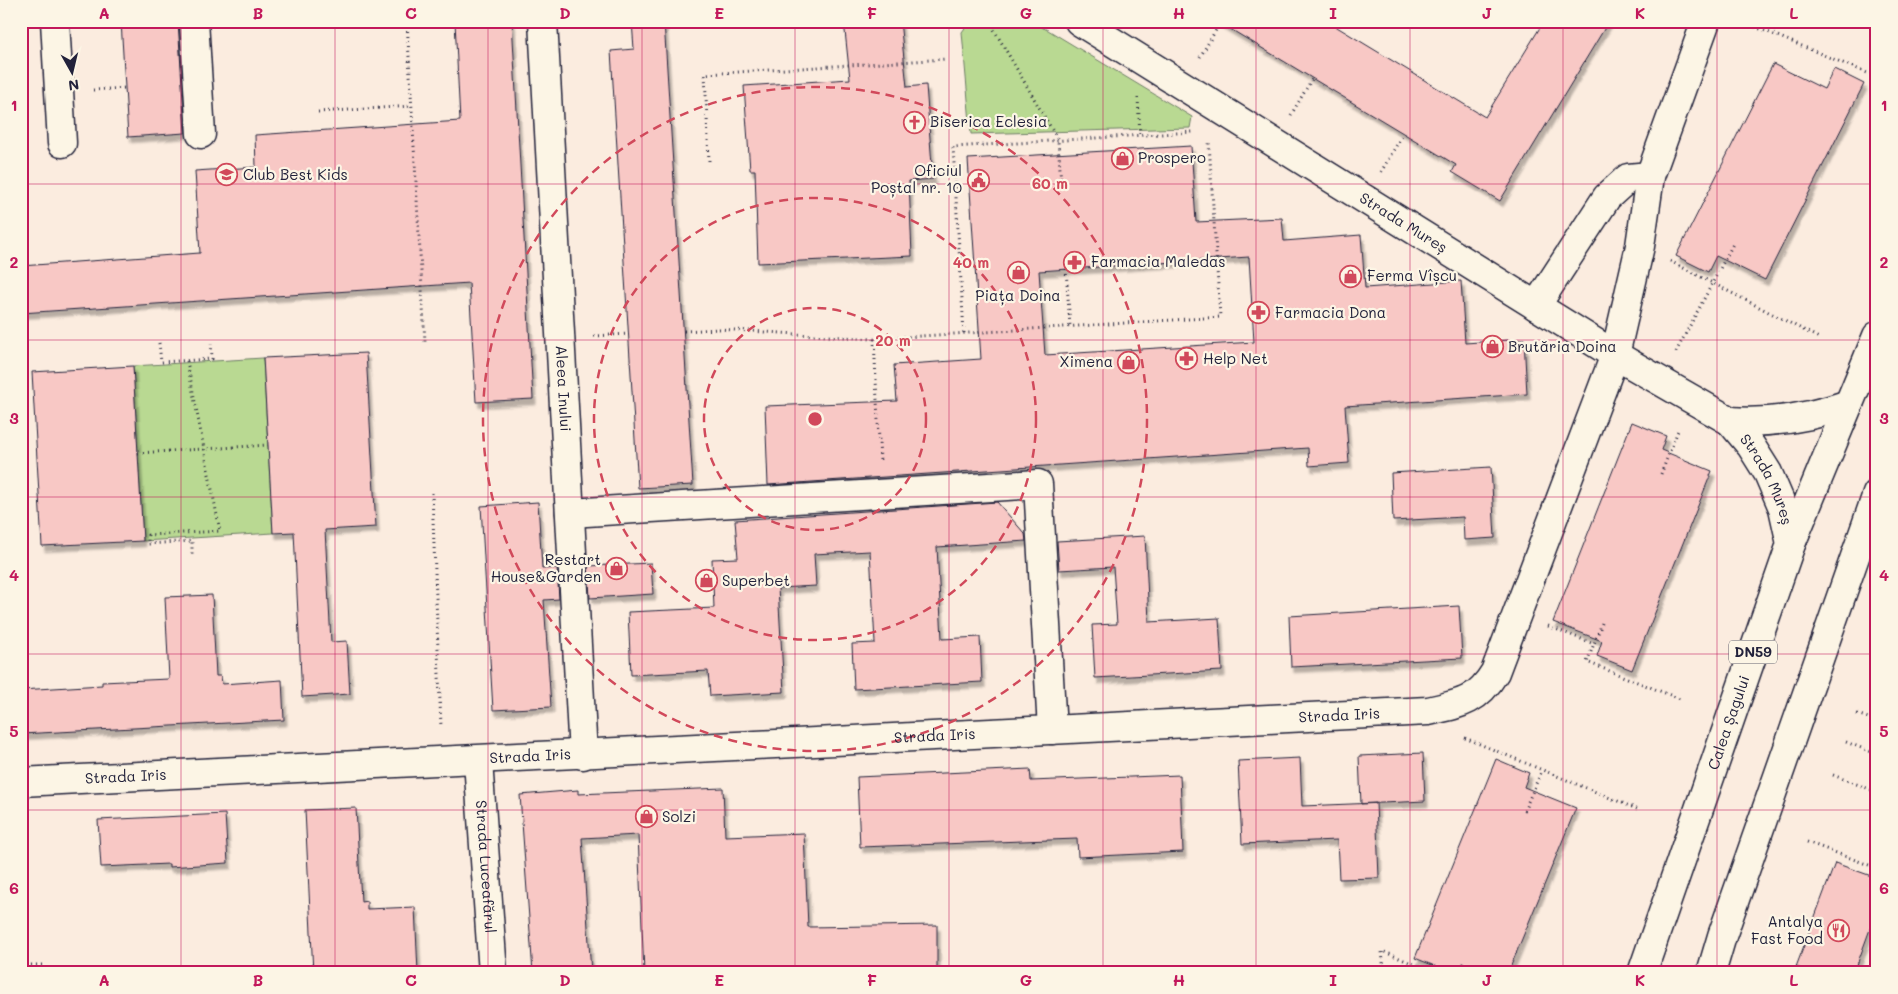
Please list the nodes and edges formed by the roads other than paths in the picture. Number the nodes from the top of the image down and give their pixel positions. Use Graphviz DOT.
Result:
graph roads {
  1 [pos="55,21"];
  2 [pos="194,21"];
  3 [pos="543,21"];
  4 [pos="1079,21"];
  5 [pos="1706,21"];
  6 [pos="201,134"];
  7 [pos="62,143"];
  8 [pos="1650,176"];
  9 [pos="1536,306"];
  10 [pos="1877,336"];
  11 [pos="1615,356"];
  12 [pos="1849,404"];
  13 [pos="1730,421"];
  14 [pos="1877,494"];
  15 [pos="570,513"];
  16 [pos="1792,544"];
  17 [pos="1052,730"];
  18 [pos="584,755"];
  19 [pos="478,761"];
  20 [pos="21,782"];
  21 [pos="493,973"];
  22 [pos="1642,973"];
  23 [pos="1711,973"];
  1 -- 7 [label="street"];
  2 -- 6 [label="street"];
  3 -- 15 [label="street, Aleea Inului"];
  4 -- 9 [label="street, Strada Mureș"];
  5 -- 8 [label="street, Strada Iris"];
  8 -- 9 [label="street"];
  8 -- 11 [label="street, Strada Iris"];
  9 -- 11 [label="street, Strada Mureș"];
  10 -- 12 [label="street, Calea Șagului / DN59"];
  11 -- 13 [label="street, Strada Mureș"];
  11 -- 17 [label="street, Strada Iris"];
  12 -- 13 [label="street, Strada Mureș"];
  12 -- 16 [label="street, Calea Șagului / DN59"];
  13 -- 16 [label="street, Strada Mureș"];
  14 -- 23 [label="street"];
  15 -- 17 [label="street"];
  15 -- 18 [label="street, Aleea Inului"];
  16 -- 22 [label="street, Calea Șagului / DN59"];
  17 -- 18 [label="street, Strada Iris"];
  18 -- 19 [label="street, Strada Iris"];
  19 -- 20 [label="street, Strada Iris"];
  19 -- 21 [label="street, Strada Luceafărul"];
}
